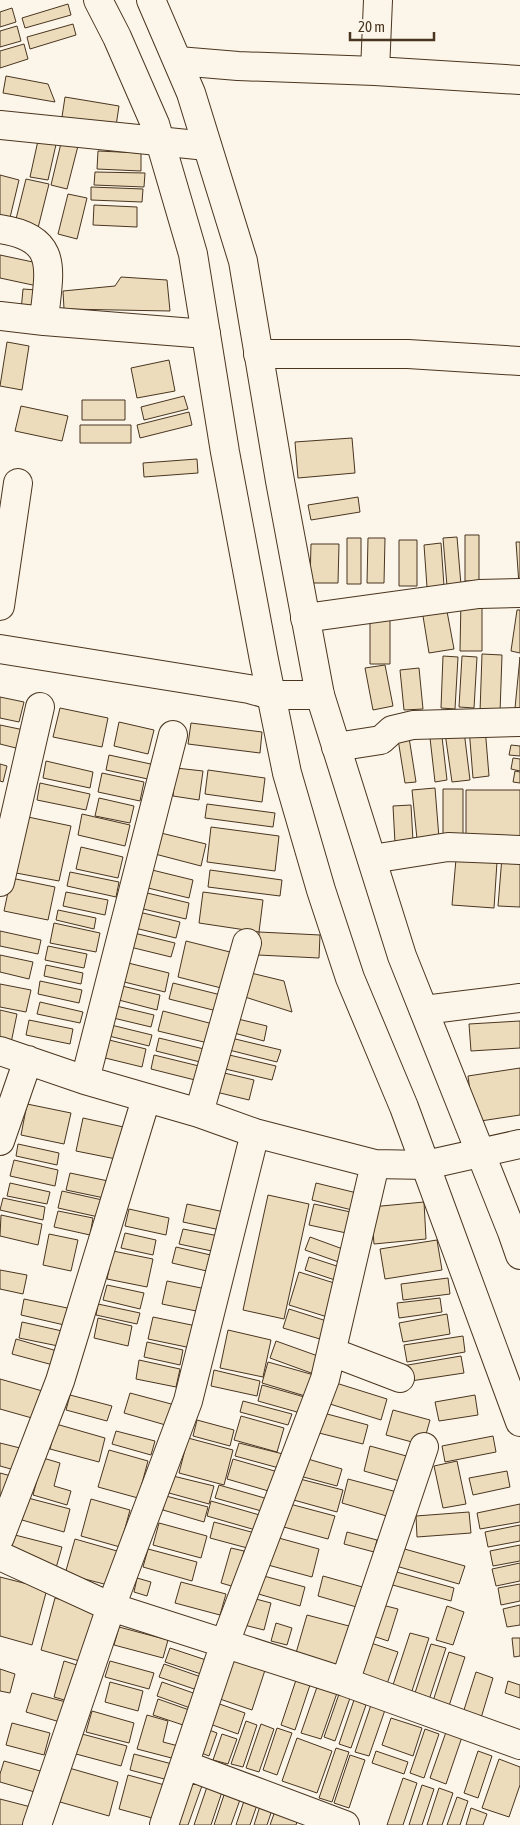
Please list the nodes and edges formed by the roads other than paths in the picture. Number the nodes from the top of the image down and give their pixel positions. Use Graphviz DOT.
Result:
graph roads {
  1 [pos="98,0"];
  2 [pos="152,0"];
  3 [pos="378,0"];
  4 [pos="178,61"];
  5 [pos="375,70"];
  6 [pos="520,80"];
  7 [pos="0,125"];
  8 [pos="160,141"];
  9 [pos="207,146"];
  10 [pos="0,229"];
  11 [pos="0,316"];
  12 [pos="44,321"];
  13 [pos="206,334"];
  14 [pos="258,354"];
  15 [pos="520,361"];
  16 [pos="18,483"];
  17 [pos="520,593"];
  18 [pos="0,606"];
  19 [pos="306,618"];
  20 [pos="0,649"];
  21 [pos="271,694"];
  22 [pos="320,695"];
  23 [pos="40,707"];
  24 [pos="520,722"];
  25 [pos="173,735"];
  26 [pos="336,747"];
  27 [pos="520,850"];
  28 [pos="372,859"];
  29 [pos="0,882"];
  30 [pos="247,944"];
  31 [pos="520,998"];
  32 [pos="424,1010"];
  33 [pos="0,1051"];
  34 [pos="28,1060"];
  35 [pos="85,1080"];
  36 [pos="146,1099"];
  37 [pos="199,1113"];
  38 [pos="255,1132"];
  39 [pos="0,1141"];
  40 [pos="520,1144"];
  41 [pos="481,1154"];
  42 [pos="375,1164"];
  43 [pos="426,1165"];
  44 [pos="520,1255"];
  45 [pos="332,1352"];
  46 [pos="400,1378"];
  47 [pos="520,1422"];
  48 [pos="424,1447"];
  49 [pos="0,1537"];
  50 [pos="0,1556"];
  51 [pos="111,1607"];
  52 [pos="225,1643"];
  53 [pos="346,1682"];
  54 [pos="520,1745"];
  55 [pos="185,1766"];
  56 [pos="37,1825"];
  57 [pos="164,1825"];
  58 [pos="344,1825"];
  1 -- 8 [label="street"];
  2 -- 4 [label="street"];
  3 -- 5 [label="street"];
  4 -- 5 [label="street"];
  4 -- 9 [label="street"];
  5 -- 6 [label="street"];
  7 -- 8 [label="street"];
  8 -- 9 [label="street"];
  8 -- 13 [label="street"];
  9 -- 14 [label="street"];
  10 -- 12 [label="street"];
  11 -- 12 [label="street"];
  12 -- 13 [label="street"];
  13 -- 21 [label="street"];
  14 -- 15 [label="street"];
  14 -- 19 [label="street"];
  16 -- 18 [label="street"];
  17 -- 19 [label="street"];
  19 -- 22 [label="street"];
  20 -- 21 [label="street"];
  21 -- 22 [label="street"];
  21 -- 43 [label="street"];
  22 -- 26 [label="street"];
  23 -- 29 [label="street"];
  24 -- 26 [label="street"];
  25 -- 35 [label="street"];
  26 -- 28 [label="street"];
  27 -- 28 [label="street"];
  28 -- 32 [label="street"];
  30 -- 37 [label="street"];
  31 -- 32 [label="street"];
  32 -- 41 [label="street"];
  33 -- 34 [label="street"];
  34 -- 35 [label="street"];
  34 -- 39 [label="street"];
  35 -- 36 [label="street"];
  36 -- 37 [label="street"];
  36 -- 49 [label="street"];
  37 -- 38 [label="street"];
  38 -- 42 [label="street"];
  38 -- 51 [label="street"];
  40 -- 41 [label="street"];
  41 -- 43 [label="street"];
  41 -- 44 [label="street"];
  42 -- 43 [label="street"];
  42 -- 45 [label="street"];
  43 -- 47 [label="street"];
  45 -- 46 [label="street"];
  45 -- 52 [label="street"];
  48 -- 53 [label="street"];
  50 -- 51 [label="street"];
  51 -- 52 [label="street"];
  51 -- 56 [label="street"];
  52 -- 53 [label="street"];
  52 -- 55 [label="street"];
  53 -- 54 [label="street"];
  55 -- 57 [label="street"];
  55 -- 58 [label="street"];
}
